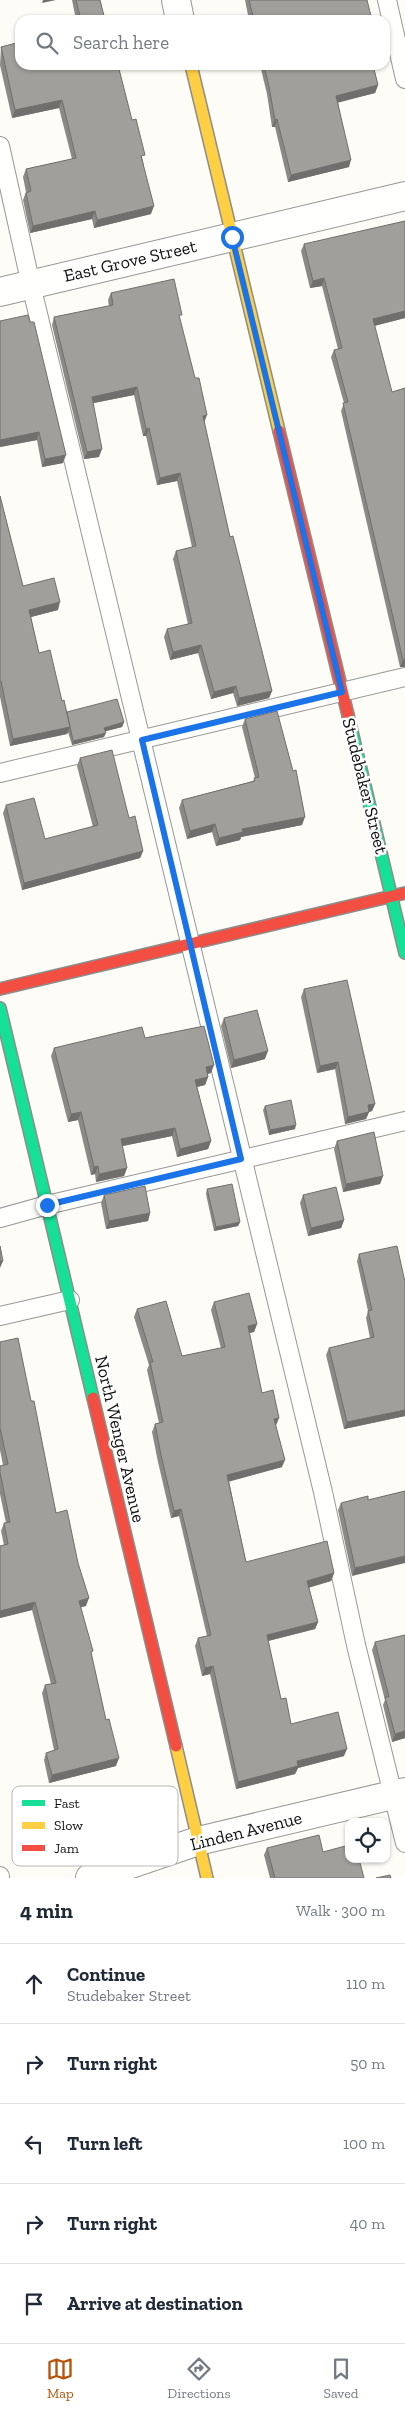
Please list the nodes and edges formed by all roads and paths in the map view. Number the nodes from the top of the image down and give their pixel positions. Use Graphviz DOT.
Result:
graph roads {
  1 [pos="176,0"];
  2 [pos="387,0"];
  3 [pos="179,15"];
  4 [pos="192,70"];
  5 [pos="405,79"];
  6 [pos="0,146"];
  7 [pos="405,196"];
  8 [pos="232,237"];
  9 [pos="31,285"];
  10 [pos="0,292"];
  11 [pos="405,677"];
  12 [pos="342,692"];
  13 [pos="142,740"];
  14 [pos="0,773"];
  15 [pos="405,893"];
  16 [pos="392,896"];
  17 [pos="190,944"];
  18 [pos="405,953"];
  19 [pos="0,989"];
  20 [pos="0,1008"];
  21 [pos="405,1121"];
  22 [pos="241,1159"];
  23 [pos="47,1205"];
  24 [pos="0,1218"];
  25 [pos="70,1300"];
  26 [pos="0,1316"];
  27 [pos="400,1794"];
  28 [pos="198,1841"];
  29 [pos="405,1843"];
  30 [pos="178,1848"];
  31 [pos="125,1866"];
  32 [pos="90,1878"];
  33 [pos="207,1878"];
  1 -- 3 [label="street"];
  2 -- 5 [label="lane"];
  4 -- 8 [label="street, Studebaker Street"];
  6 -- 9 [label="lane"];
  7 -- 8 [label="street, East Grove Street"];
  8 -- 9 [label="street, East Grove Street"];
  8 -- 12 [label="street, Studebaker Street"];
  9 -- 10 [label="street, East Grove Street"];
  9 -- 13 [label="lane"];
  11 -- 12 [label="lane"];
  12 -- 13 [label="lane"];
  12 -- 16 [label="street, Studebaker Street"];
  13 -- 14 [label="lane"];
  13 -- 17 [label="lane"];
  15 -- 16 [label="street"];
  16 -- 17 [label="street"];
  16 -- 18 [label="street, Studebaker Street"];
  17 -- 19 [label="street"];
  17 -- 22 [label="lane"];
  20 -- 23 [label="street, North Wenger Avenue"];
  21 -- 22 [label="lane"];
  22 -- 23 [label="lane"];
  22 -- 27 [label="lane"];
  23 -- 24 [label="lane"];
  23 -- 25 [label="street, North Wenger Avenue"];
  25 -- 26 [label="lane"];
  25 -- 28 [label="street, North Wenger Avenue"];
  27 -- 28 [label="street, Linden Avenue"];
  27 -- 29 [label="lane"];
  28 -- 30 [label="street, Linden Avenue"];
  28 -- 33 [label="street, North Wenger Avenue"];
  31 -- 32 [label="street, Linden Avenue"];
}
